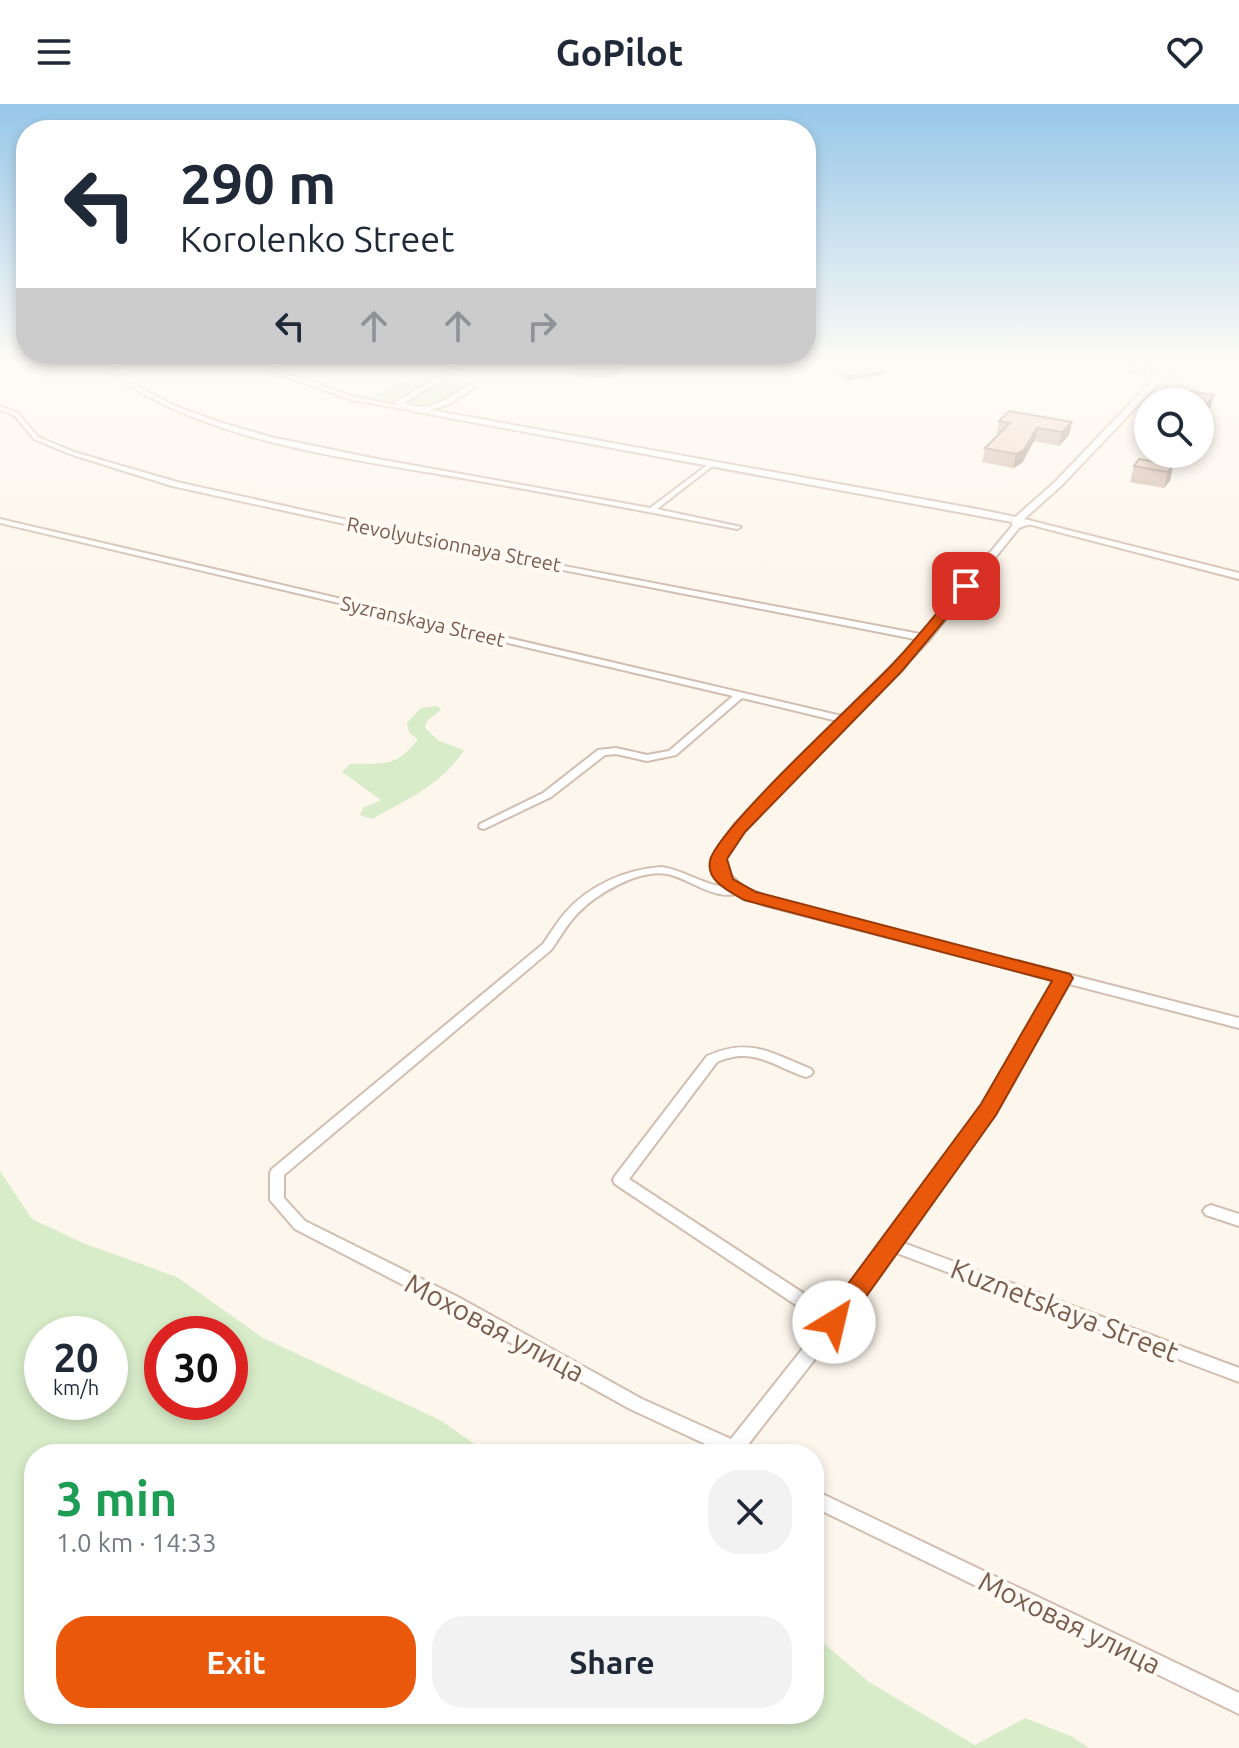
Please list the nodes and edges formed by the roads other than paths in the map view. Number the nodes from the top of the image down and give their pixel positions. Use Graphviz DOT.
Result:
graph roads {
  1 [pos="35,437"];
  2 [pos="266,437"];
  3 [pos="575,437"];
  4 [pos="581,437"];
  5 [pos="1102,437"];
  6 [pos="1116,437"];
  7 [pos="1082,458"];
  8 [pos="1095,459"];
  9 [pos="715,462"];
  10 [pos="654,508"];
  11 [pos="1023,520"];
  12 [pos="0,521"];
  13 [pos="737,527"];
  14 [pos="1239,568"];
  15 [pos="1239,576"];
  16 [pos="925,638"];
  17 [pos="740,695"];
  18 [pos="846,720"];
  19 [pos="484,826"];
  20 [pos="738,890"];
  21 [pos="1063,978"];
  22 [pos="1239,1023"];
  23 [pos="806,1072"];
  24 [pos="1211,1211"];
  25 [pos="1239,1220"];
  26 [pos="890,1244"];
  27 [pos="834,1322"];
  28 [pos="1239,1375"];
  29 [pos="726,1444"];
  30 [pos="744,1444"];
  31 [pos="824,1503"];
  32 [pos="1239,1704"];
  1 -- 16 [label="street, Revolyutsionnaya Street"];
  2 -- 10 [label="street"];
  3 -- 9 [label="street"];
  4 -- 9 [label="street"];
  5 -- 7 [label="main road"];
  6 -- 8 [label="main road"];
  7 -- 8 [label="main road"];
  7 -- 11 [label="main road"];
  8 -- 11 [label="main road"];
  9 -- 10 [label="street"];
  9 -- 11 [label="street"];
  10 -- 13 [label="street"];
  11 -- 14 [label="main road"];
  11 -- 15 [label="main road"];
  11 -- 16 [label="street"];
  12 -- 17 [label="street, Syzranskaya Street"];
  16 -- 18 [label="street"];
  17 -- 18 [label="street, Syzranskaya Street"];
  17 -- 19 [label="street"];
  18 -- 20 [label="street"];
  20 -- 21 [label="street"];
  20 -- 29 [label="street, Моховая улица"];
  21 -- 22 [label="street"];
  21 -- 26 [label="street"];
  23 -- 27 [label="street"];
  24 -- 25 [label="street"];
  26 -- 27 [label="street"];
  26 -- 28 [label="street, Kuznetskaya Street"];
  27 -- 30 [label="street"];
  31 -- 32 [label="street, Моховая улица"];
}
